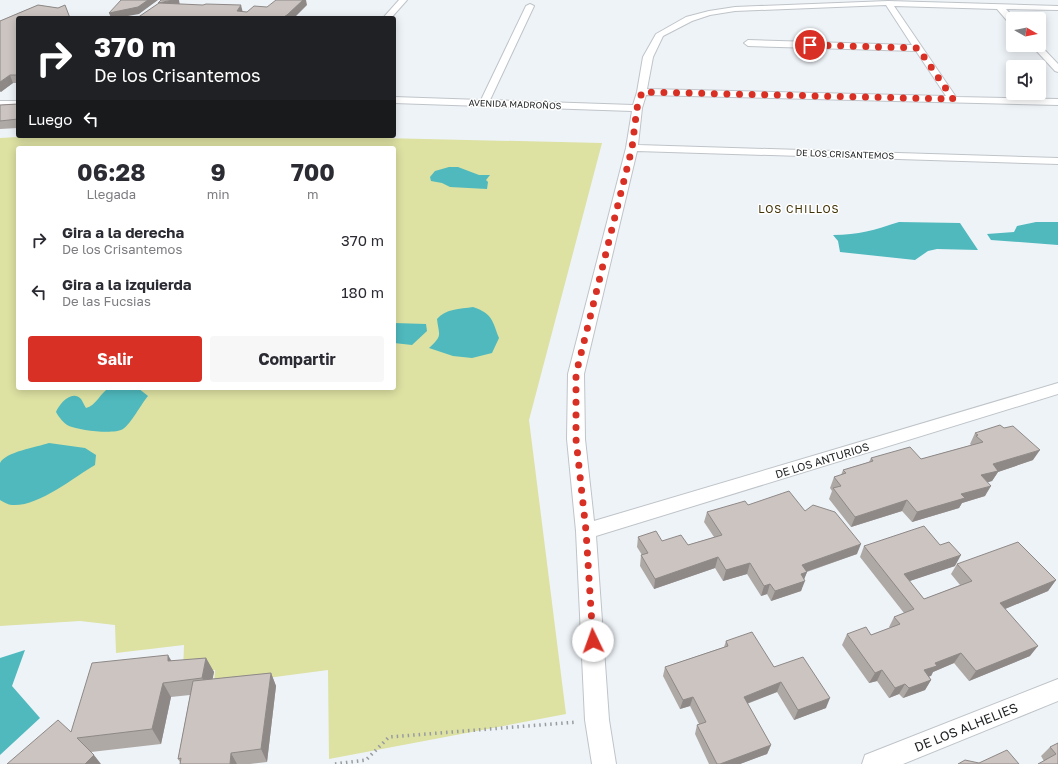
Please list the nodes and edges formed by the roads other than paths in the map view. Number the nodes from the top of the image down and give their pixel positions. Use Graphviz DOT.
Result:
graph roads {
  1 [pos="403,0"];
  2 [pos="888,3"];
  3 [pos="1054,5"];
  4 [pos="530,6"];
  5 [pos="999,6"];
  6 [pos="1006,14"];
  7 [pos="389,16"];
  8 [pos="748,43"];
  9 [pos="918,48"];
  10 [pos="1042,52"];
  11 [pos="1058,69"];
  12 [pos="642,92"];
  13 [pos="953,99"];
  14 [pos="396,100"];
  15 [pos="1058,102"];
  16 [pos="484,103"];
  17 [pos="0,104"];
  18 [pos="16,104"];
  19 [pos="637,108"];
  20 [pos="632,148"];
  21 [pos="1058,160"];
  22 [pos="1058,388"];
  23 [pos="586,531"];
  24 [pos="1058,690"];
  25 [pos="604,764"];
  26 [pos="874,764"];
  1 -- 7 [label="street"];
  2 -- 5 [label="street"];
  2 -- 9 [label="street"];
  2 -- 12 [label="street"];
  3 -- 5 [label="street"];
  4 -- 16 [label="street"];
  5 -- 6 [label="street"];
  8 -- 9 [label="street"];
  9 -- 13 [label="street"];
  10 -- 11 [label="street"];
  12 -- 13 [label="street"];
  12 -- 19 [label="street"];
  13 -- 15 [label="street"];
  14 -- 16 [label="street, AVENIDA MADROÑOS"];
  16 -- 19 [label="street, AVENIDA MADROÑOS"];
  17 -- 18 [label="street"];
  19 -- 20 [label="street"];
  20 -- 21 [label="street, DE LOS CRISANTEMOS"];
  20 -- 23 [label="street"];
  22 -- 23 [label="street, DE LOS ANTURIOS"];
  23 -- 25 [label="street"];
  24 -- 26 [label="street, DE LOS ALHELIES"];
}
